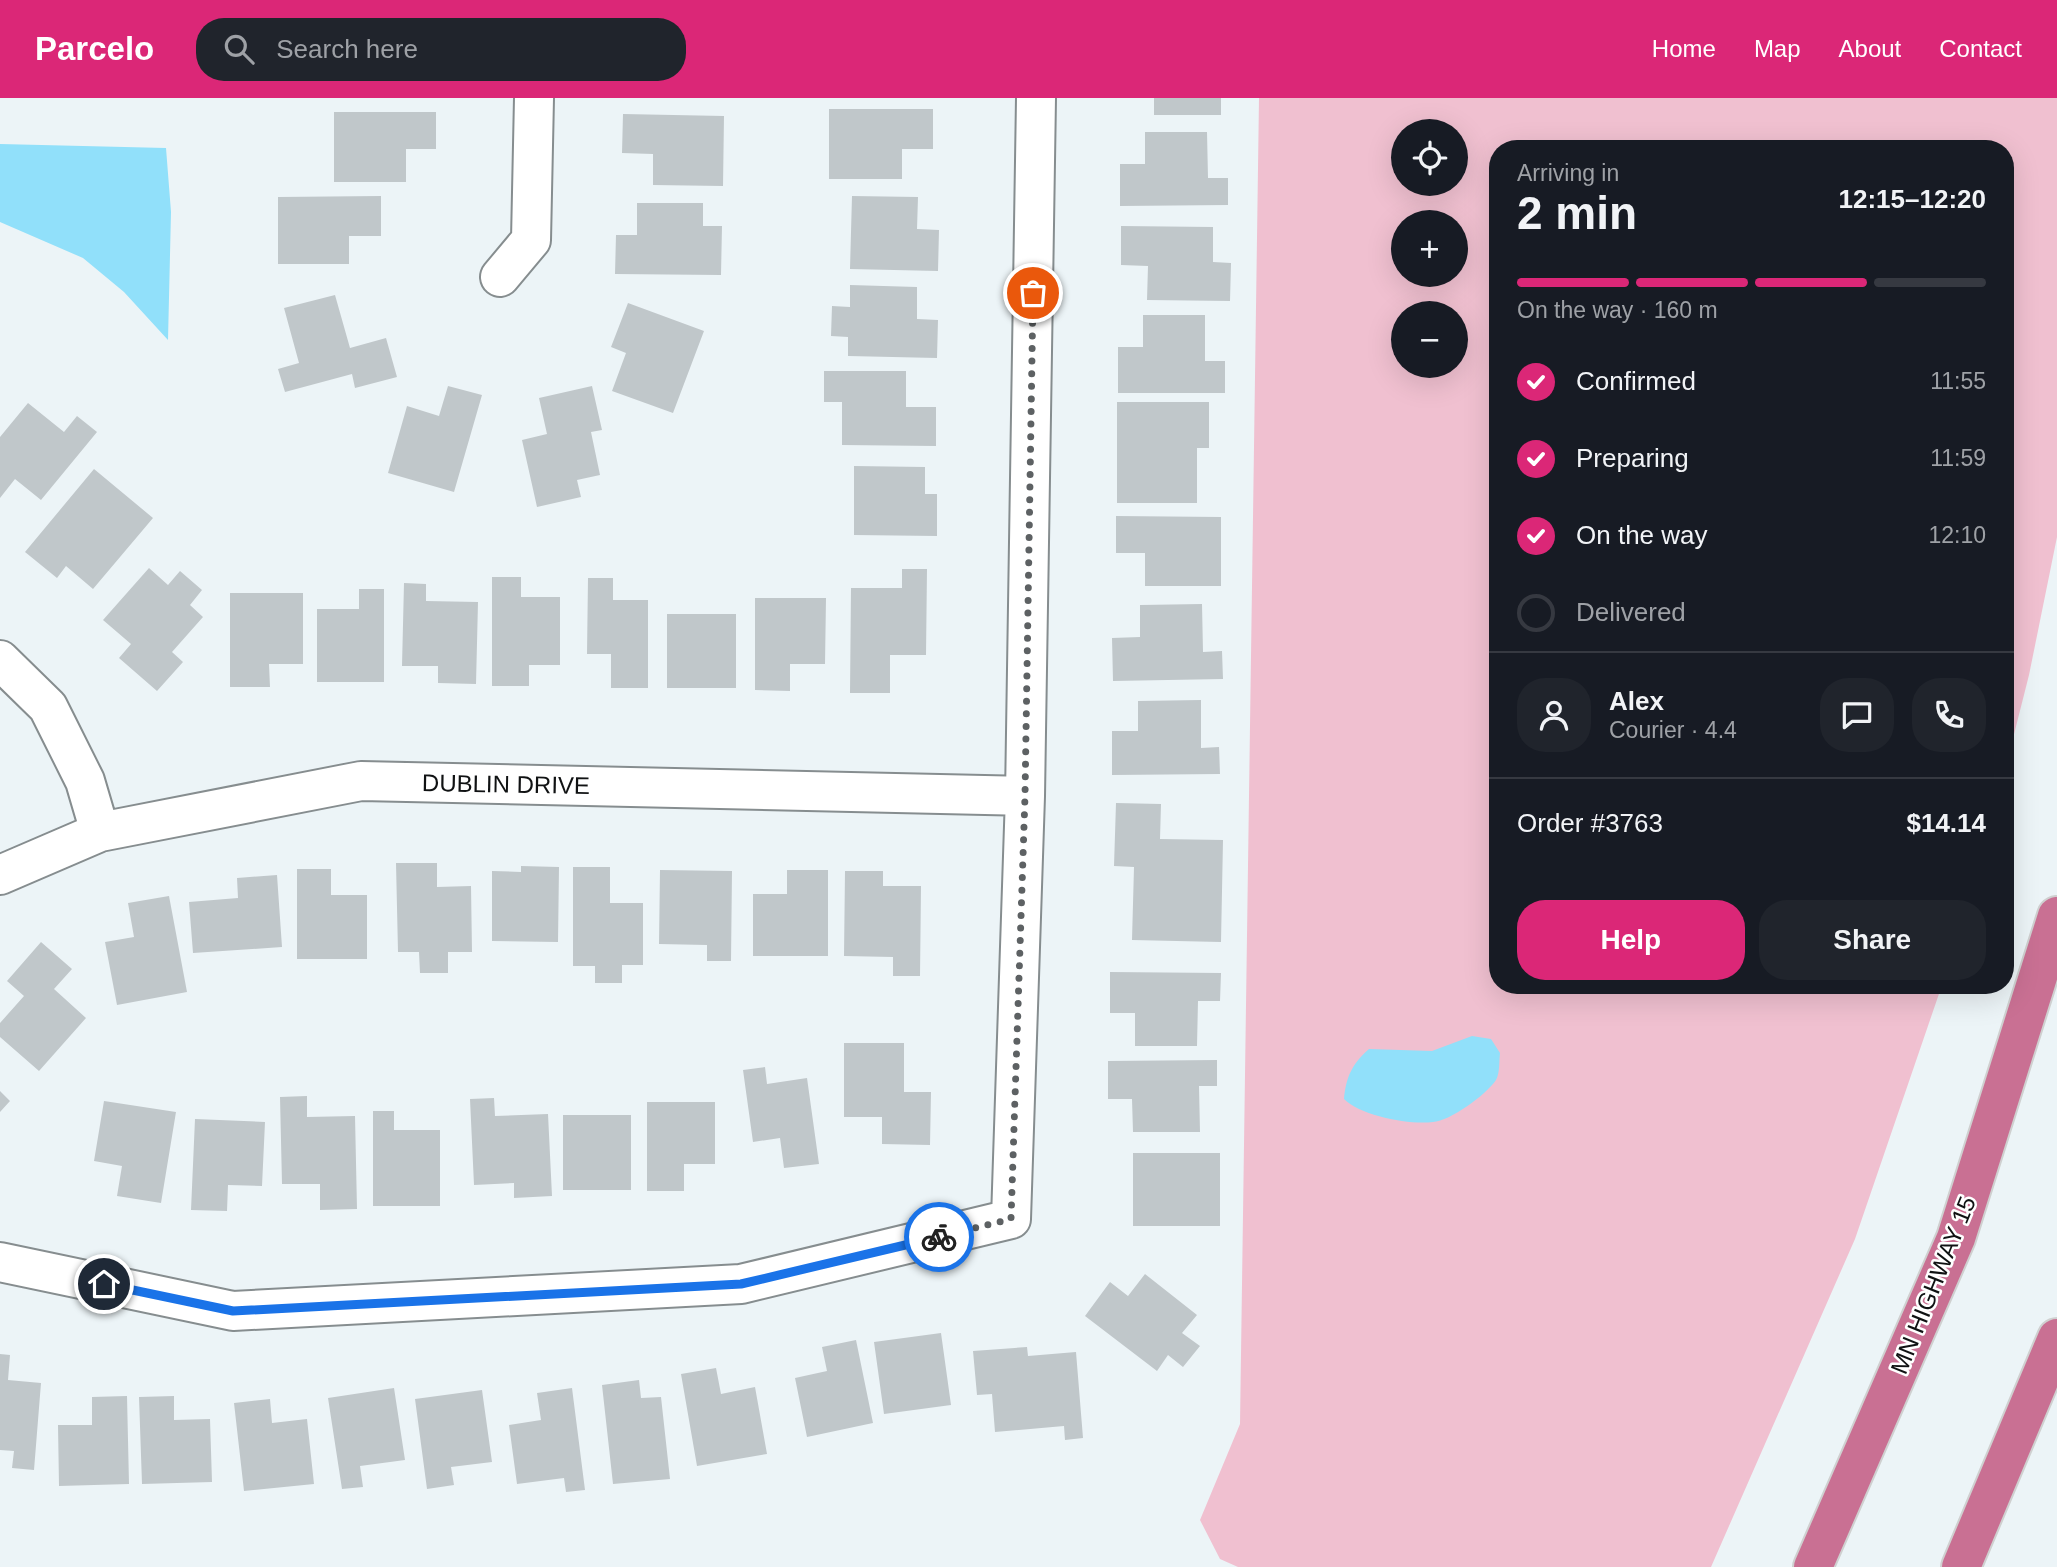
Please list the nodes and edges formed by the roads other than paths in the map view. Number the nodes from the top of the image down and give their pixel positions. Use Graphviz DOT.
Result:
graph roads {
  1 [pos="534,98"];
  2 [pos="1036,98"];
  3 [pos="500,277"];
  4 [pos="0,660"];
  5 [pos="1025,796"];
  6 [pos="100,832"];
  7 [pos="0,874"];
  8 [pos="2057,916"];
  9 [pos="0,1262"];
  10 [pos="2057,1338"];
  11 [pos="1813,1567"];
  12 [pos="1961,1567"];
  1 -- 3 [label="street"];
  2 -- 5 [label="street"];
  4 -- 6 [label="street"];
  5 -- 6 [label="street, DUBLIN DRIVE"];
  5 -- 9 [label="street"];
  6 -- 7 [label="street, DUBLIN DRIVE"];
  8 -- 11 [label="highway, MN HIGHWAY 15"];
  10 -- 12 [label="highway"];
}
